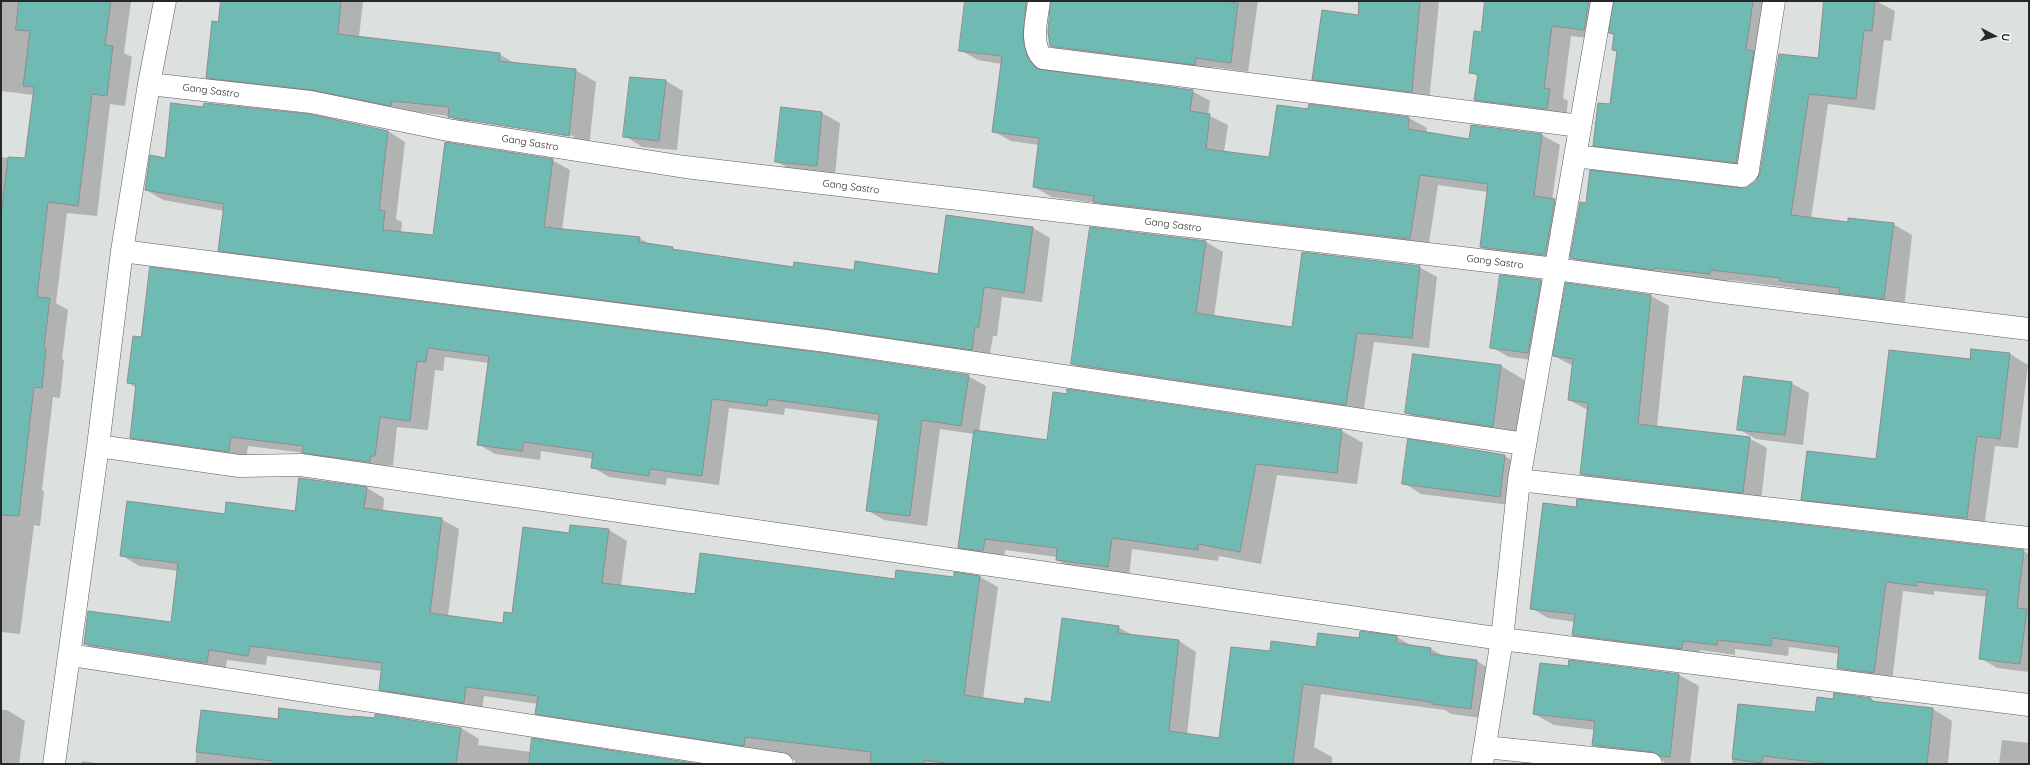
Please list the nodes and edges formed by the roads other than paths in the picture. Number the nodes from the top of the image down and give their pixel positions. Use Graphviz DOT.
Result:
graph roads {
  1 [pos="165,1"];
  2 [pos="1039,1"];
  3 [pos="1602,1"];
  4 [pos="1774,1"];
  5 [pos="149,84"];
  6 [pos="1580,126"];
  7 [pos="1575,156"];
  8 [pos="122,251"];
  9 [pos="1556,269"];
  10 [pos="2029,329"];
  11 [pos="1525,444"];
  12 [pos="98,446"];
  13 [pos="1519,480"];
  14 [pos="2029,538"];
  15 [pos="1502,639"];
  16 [pos="70,655"];
  17 [pos="2029,705"];
  18 [pos="1484,756"];
  19 [pos="54,764"];
  20 [pos="782,764"];
  21 [pos="1652,764"];
  1 -- 5 [label="street"];
  2 -- 6 [label="street"];
  3 -- 6 [label="street"];
  4 -- 7 [label="street"];
  5 -- 8 [label="street"];
  5 -- 9 [label="street, Gang Sastro"];
  6 -- 7 [label="street"];
  7 -- 9 [label="street"];
  8 -- 11 [label="street"];
  8 -- 12 [label="street"];
  9 -- 10 [label="street, Gang Sastro"];
  9 -- 11 [label="street"];
  11 -- 13 [label="street"];
  12 -- 15 [label="street"];
  12 -- 16 [label="street"];
  13 -- 14 [label="street"];
  13 -- 15 [label="street"];
  15 -- 17 [label="street"];
  15 -- 18 [label="street"];
  16 -- 19 [label="street"];
  16 -- 20 [label="street"];
  18 -- 21 [label="street"];
}
